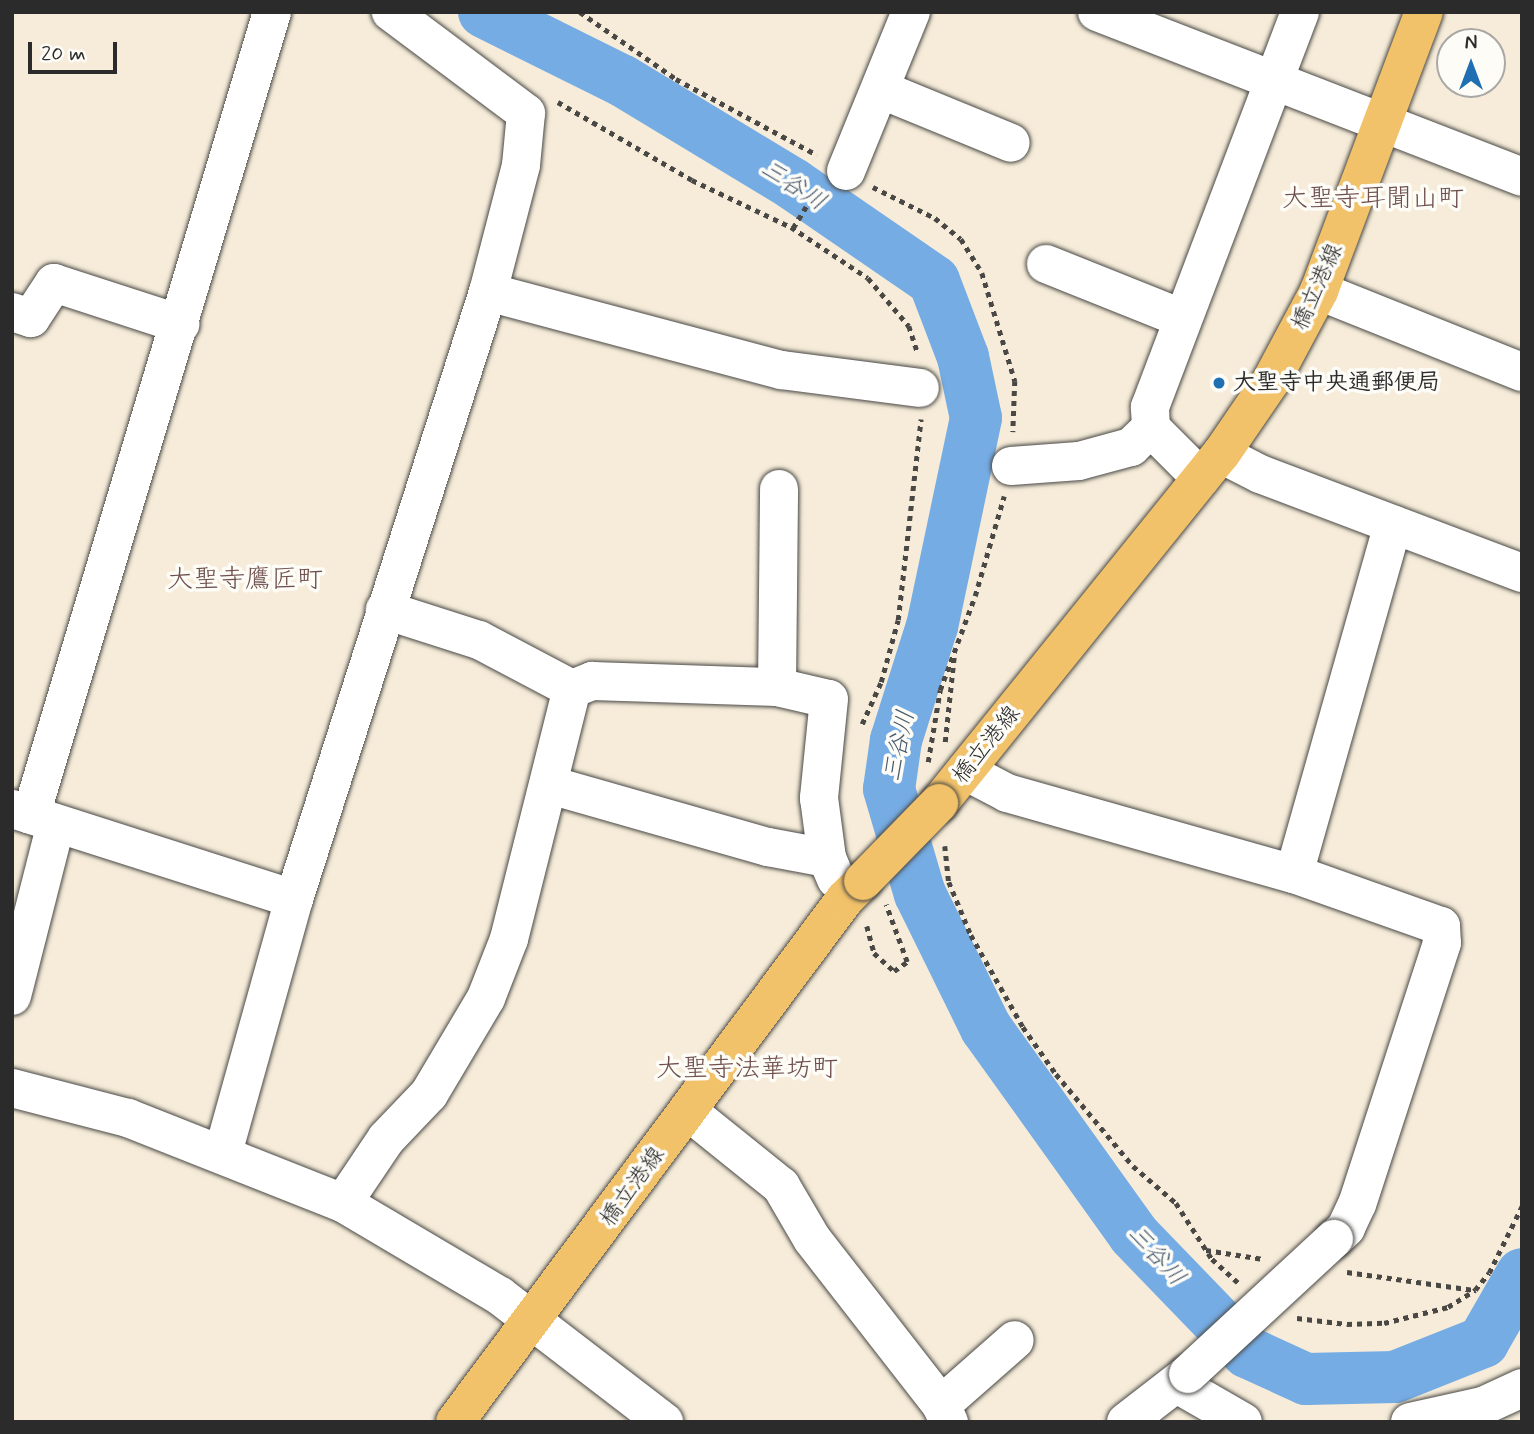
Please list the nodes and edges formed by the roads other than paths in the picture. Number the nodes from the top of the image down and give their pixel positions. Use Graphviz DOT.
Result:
graph roads {
  1 [pos="272,12"];
  2 [pos="391,12"];
  3 [pos="911,12"];
  4 [pos="1097,12"];
  5 [pos="1300,12"];
  6 [pos="1424,12"];
  7 [pos="1274,79"];
  8 [pos="882,90"];
  9 [pos="1384,124"];
  10 [pos="1011,143"];
  11 [pos="1522,177"];
  12 [pos="831,181"];
  13 [pos="1046,264"];
  14 [pos="1319,291"];
  15 [pos="488,292"];
  16 [pos="12,312"];
  17 [pos="1181,318"];
  18 [pos="180,324"];
  19 [pos="1522,372"];
  20 [pos="919,388"];
  21 [pos="1152,428"];
  22 [pos="1011,466"];
  23 [pos="1211,466"];
  24 [pos="779,489"];
  25 [pos="1393,525"];
  26 [pos="1522,573"];
  27 [pos="385,611"];
  28 [pos="777,687"];
  29 [pos="572,689"];
  30 [pos="550,785"];
  31 [pos="945,794"];
  32 [pos="33,816"];
  33 [pos="827,858"];
  34 [pos="1294,874"];
  35 [pos="864,898"];
  36 [pos="294,899"];
  37 [pos="12,996"];
  38 [pos="12,1088"];
  39 [pos="689,1112"];
  40 [pos="223,1153"];
  41 [pos="343,1203"];
  42 [pos="533,1322"];
  43 [pos="1015,1340"];
  44 [pos="1182,1379"];
  45 [pos="1522,1388"];
  46 [pos="945,1413"];
  47 [pos="455,1422"];
  48 [pos="664,1422"];
  49 [pos="1126,1422"];
  50 [pos="1243,1422"];
  51 [pos="1410,1422"];
  1 -- 18 [label="street"];
  2 -- 15 [label="street"];
  3 -- 8 [label="street"];
  4 -- 7 [label="street"];
  5 -- 7 [label="street"];
  6 -- 9 [label="main road, 橋立港線"];
  7 -- 9 [label="street"];
  7 -- 17 [label="street"];
  8 -- 10 [label="street"];
  8 -- 12 [label="street"];
  9 -- 11 [label="street"];
  9 -- 14 [label="main road, 橋立港線"];
  13 -- 17 [label="street"];
  14 -- 19 [label="street"];
  14 -- 23 [label="main road, 橋立港線"];
  15 -- 20 [label="street"];
  15 -- 27 [label="street"];
  16 -- 18 [label="street"];
  17 -- 21 [label="street"];
  18 -- 32 [label="street"];
  21 -- 22 [label="street"];
  21 -- 23 [label="street"];
  23 -- 25 [label="street"];
  23 -- 31 [label="main road, 橋立港線"];
  24 -- 28 [label="street"];
  25 -- 26 [label="street"];
  25 -- 34 [label="street"];
  27 -- 29 [label="street"];
  27 -- 36 [label="street"];
  28 -- 29 [label="street"];
  28 -- 33 [label="street"];
  29 -- 30 [label="street"];
  30 -- 33 [label="street"];
  30 -- 41 [label="street"];
  31 -- 34 [label="street"];
  31 -- 35 [label="main road, 橋立港線, bridge"];
  32 -- 36 [label="street"];
  32 -- 37 [label="street"];
  33 -- 35 [label="street"];
  34 -- 44 [label="street, bridge"];
  35 -- 39 [label="main road, 橋立港線"];
  36 -- 40 [label="street"];
  38 -- 40 [label="street"];
  39 -- 42 [label="main road, 橋立港線"];
  39 -- 46 [label="street"];
  40 -- 41 [label="street"];
  41 -- 42 [label="street"];
  42 -- 47 [label="main road, 橋立港線"];
  42 -- 48 [label="street"];
  43 -- 46 [label="street"];
  44 -- 49 [label="street"];
  44 -- 50 [label="street"];
  45 -- 51 [label="street"];
}
